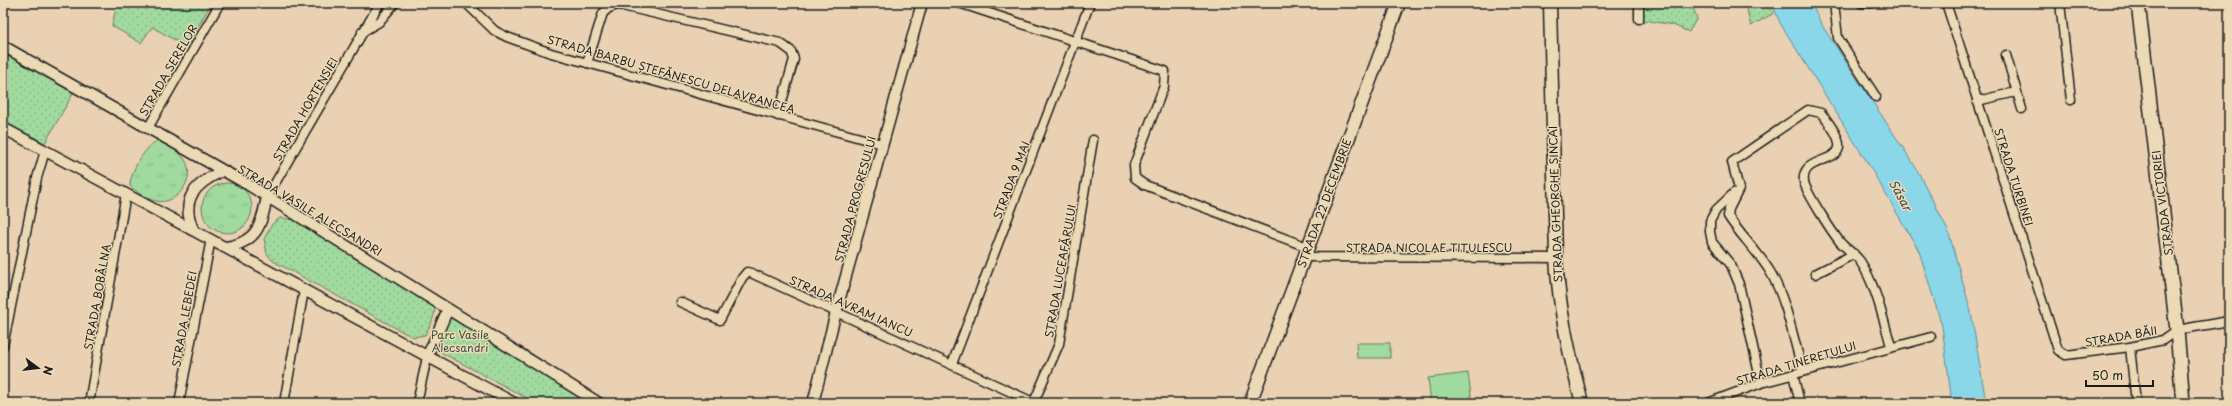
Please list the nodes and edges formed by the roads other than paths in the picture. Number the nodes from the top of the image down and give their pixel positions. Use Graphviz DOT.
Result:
graph roads {
  1 [pos="220,3"];
  2 [pos="395,3"];
  3 [pos="466,3"];
  4 [pos="922,3"];
  5 [pos="959,3"];
  6 [pos="1090,3"];
  7 [pos="1399,3"];
  8 [pos="1550,3"];
  9 [pos="1639,3"];
  10 [pos="1834,3"];
  11 [pos="1861,3"];
  12 [pos="1872,3"];
  13 [pos="1946,3"];
  14 [pos="2060,3"];
  15 [pos="2138,3"];
  16 [pos="377,5"];
  17 [pos="1639,19"];
  18 [pos="362,32"];
  19 [pos="1076,41"];
  20 [pos="3,46"];
  21 [pos="2006,55"];
  22 [pos="587,63"];
  23 [pos="2016,92"];
  24 [pos="1876,96"];
  25 [pos="2071,100"];
  26 [pos="1977,101"];
  27 [pos="2022,109"];
  28 [pos="778,116"];
  29 [pos="3,128"];
  30 [pos="148,128"];
  31 [pos="1093,140"];
  32 [pos="882,144"];
  33 [pos="45,152"];
  34 [pos="222,171"];
  35 [pos="1740,188"];
  36 [pos="126,194"];
  37 [pos="267,197"];
  38 [pos="193,229"];
  39 [pos="210,239"];
  40 [pos="226,247"];
  41 [pos="1307,250"];
  42 [pos="1854,254"];
  43 [pos="1556,258"];
  44 [pos="1816,274"];
  45 [pos="304,290"];
  46 [pos="680,302"];
  47 [pos="448,308"];
  48 [pos="836,312"];
  49 [pos="2229,322"];
  50 [pos="2177,330"];
  51 [pos="1931,337"];
  52 [pos="3,346"];
  53 [pos="1891,346"];
  54 [pos="2130,347"];
  55 [pos="2066,355"];
  56 [pos="427,357"];
  57 [pos="952,364"];
  58 [pos="1803,371"];
  59 [pos="1793,374"];
  60 [pos="1761,383"];
  61 [pos="89,403"];
  62 [pos="179,403"];
  63 [pos="284,403"];
  64 [pos="416,403"];
  65 [pos="514,403"];
  66 [pos="599,403"];
  67 [pos="814,403"];
  68 [pos="1035,403"];
  69 [pos="1250,403"];
  70 [pos="1582,403"];
  71 [pos="1708,403"];
  72 [pos="1800,403"];
  73 [pos="2136,403"];
  74 [pos="2183,403"];
  1 -- 30 [label="street, STRADA SERELOR"];
  2 -- 18 [label="street, STRADA HORTENSIEI"];
  3 -- 22 [label="street, STRADA BARBU ȘTEFĂNESCU DELAVRANCEA"];
  4 -- 32 [label="street, STRADA PROGRESULUI"];
  5 -- 19 [label="street"];
  6 -- 19 [label="street, STRADA 9 MAI"];
  7 -- 41 [label="main road, STRADA 22 DECEMBRIE"];
  8 -- 43 [label="main road, STRADA GHEORGHE ȘINCAI"];
  9 -- 17 [label="street"];
  10 -- 24 [label="street"];
  11 -- 12 [label="street"];
  13 -- 26 [label="street, STRADA TURBINEI"];
  14 -- 25 [label="street"];
  15 -- 50 [label="main road, STRADA VICTORIEI"];
  16 -- 18 [label="street, STRADA HORTENSIEI"];
  18 -- 37 [label="street, STRADA HORTENSIEI"];
  19 -- 41 [label="street, STRADA NICOLAE TITULESCU"];
  19 -- 57 [label="street, STRADA 9 MAI"];
  20 -- 30 [label="street, STRADA VASILE ALECSANDRI"];
  21 -- 23 [label="street"];
  22 -- 28 [label="street, STRADA BARBU ȘTEFĂNESCU DELAVRANCEA"];
  22 -- 28 [label="street"];
  23 -- 26 [label="street"];
  23 -- 27 [label="street"];
  26 -- 55 [label="street, STRADA TURBINEI"];
  28 -- 32 [label="street, STRADA BARBU ȘTEFĂNESCU DELAVRANCEA"];
  29 -- 33 [label="street"];
  30 -- 34 [label="street, STRADA VASILE ALECSANDRI"];
  31 -- 68 [label="street, STRADA LUCEAFĂRULUI"];
  32 -- 48 [label="street, STRADA PROGRESULUI"];
  33 -- 36 [label="street"];
  33 -- 52 [label="street"];
  34 -- 37 [label="street, STRADA VASILE ALECSANDRI"];
  34 -- 38 [label="street"];
  35 -- 42 [label="street"];
  35 -- 58 [label="street"];
  35 -- 60 [label="street"];
  36 -- 38 [label="street"];
  36 -- 61 [label="street, STRADA BOBÂLNA"];
  37 -- 40 [label="street"];
  37 -- 47 [label="street, STRADA VASILE ALECSANDRI"];
  38 -- 39 [label="street"];
  39 -- 40 [label="street"];
  39 -- 62 [label="street, STRADA LEBEDEI"];
  40 -- 45 [label="street"];
  41 -- 43 [label="street, STRADA NICOLAE TITULESCU"];
  41 -- 69 [label="main road, STRADA 22 DECEMBRIE"];
  42 -- 44 [label="street"];
  42 -- 53 [label="street"];
  43 -- 70 [label="main road, STRADA GHEORGHE ȘINCAI"];
  45 -- 56 [label="street"];
  45 -- 63 [label="street"];
  46 -- 48 [label="street, STRADA AVRAM IANCU"];
  47 -- 56 [label="street"];
  47 -- 66 [label="street, STRADA VASILE ALECSANDRI"];
  48 -- 57 [label="street, STRADA AVRAM IANCU"];
  48 -- 67 [label="street, STRADA PROGRESULUI"];
  49 -- 50 [label="street"];
  50 -- 54 [label="street, STRADA BĂII"];
  50 -- 74 [label="main road, STRADA VICTORIEI"];
  51 -- 53 [label="street, STRADA TINERETULUI"];
  53 -- 58 [label="street, STRADA TINERETULUI"];
  54 -- 55 [label="street, STRADA BĂII"];
  54 -- 73 [label="street"];
  56 -- 64 [label="street"];
  56 -- 65 [label="street"];
  57 -- 68 [label="street, STRADA AVRAM IANCU"];
  58 -- 59 [label="street, STRADA TINERETULUI"];
  59 -- 60 [label="street, STRADA TINERETULUI"];
  59 -- 72 [label="street"];
  60 -- 71 [label="street, STRADA TINERETULUI"];
}
